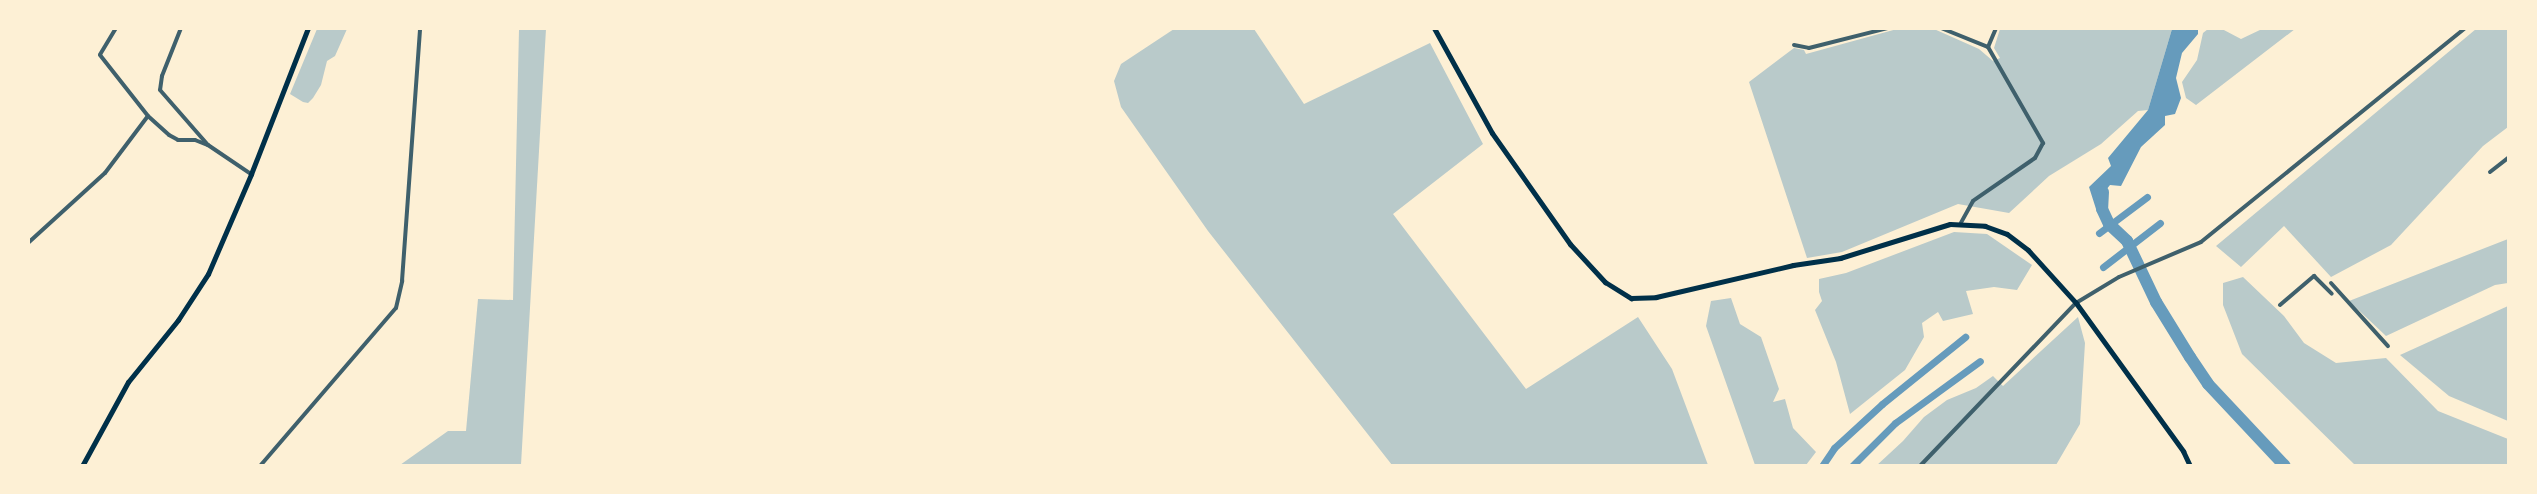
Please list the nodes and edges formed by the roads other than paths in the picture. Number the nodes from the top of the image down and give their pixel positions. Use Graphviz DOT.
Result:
graph roads {
  1 [pos="116,28"];
  2 [pos="182,28"];
  3 [pos="308,28"];
  4 [pos="420,28"];
  5 [pos="1434,28"];
  6 [pos="1888,28"];
  7 [pos="1941,28"];
  8 [pos="1996,28"];
  9 [pos="2465,28"];
  10 [pos="1794,45"];
  11 [pos="1988,47"];
  12 [pos="148,116"];
  13 [pos="208,145"];
  14 [pos="2508,158"];
  15 [pos="2490,172"];
  16 [pos="251,174"];
  17 [pos="1960,223"];
  18 [pos="28,243"];
  19 [pos="2331,283"];
  20 [pos="2332,294"];
  21 [pos="2076,303"];
  22 [pos="2280,305"];
  23 [pos="2388,346"];
  24 [pos="81,465"];
  25 [pos="260,465"];
  26 [pos="1920,465"];
  27 [pos="2190,465"];
  1 -- 12 [label="street"];
  2 -- 13 [label="street"];
  3 -- 16 [label="main road"];
  4 -- 25 [label="street"];
  5 -- 17 [label="main road"];
  6 -- 10 [label="street"];
  7 -- 11 [label="street"];
  8 -- 11 [label="street"];
  9 -- 21 [label="street"];
  11 -- 17 [label="street"];
  12 -- 13 [label="street"];
  12 -- 18 [label="street"];
  13 -- 16 [label="street"];
  14 -- 15 [label="street"];
  16 -- 24 [label="main road"];
  17 -- 21 [label="main road"];
  19 -- 23 [label="street"];
  20 -- 22 [label="street"];
  21 -- 26 [label="street"];
  21 -- 27 [label="main road"];
}
